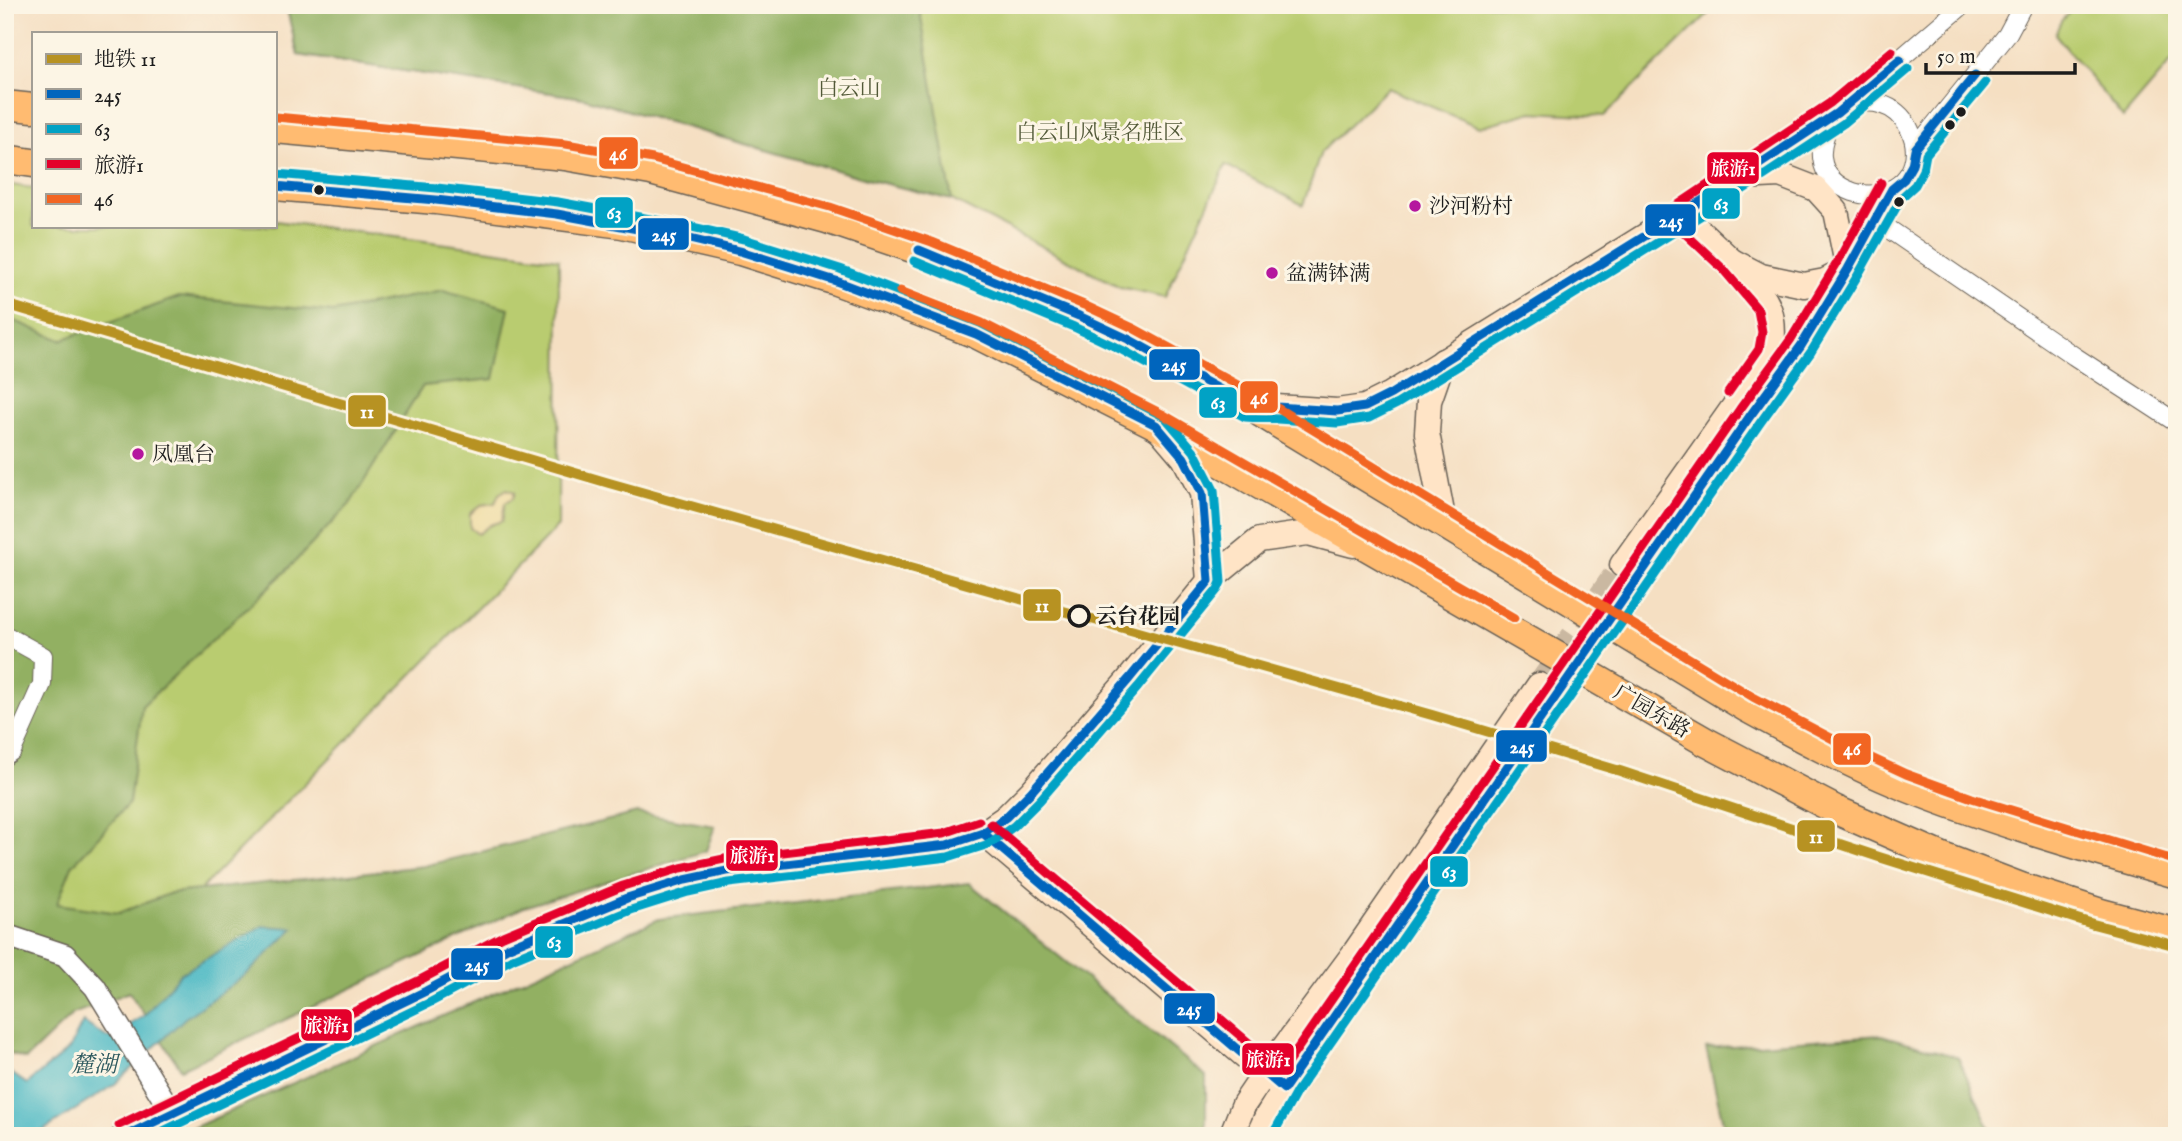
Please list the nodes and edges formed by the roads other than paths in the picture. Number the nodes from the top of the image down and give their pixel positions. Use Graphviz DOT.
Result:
graph roads {
  1 [pos="1963,5"];
  2 [pos="2023,5"];
  3 [pos="5,105"];
  4 [pos="32,108"];
  5 [pos="1837,113"];
  6 [pos="276,129"];
  7 [pos="1915,149"];
  8 [pos="5,159"];
  9 [pos="32,163"];
  10 [pos="1740,177"];
  11 [pos="276,186"];
  12 [pos="1892,189"];
  13 [pos="1684,215"];
  14 [pos="1874,219"];
  15 [pos="1732,261"];
  16 [pos="1848,269"];
  17 [pos="1443,361"];
  18 [pos="1248,405"];
  19 [pos="2177,423"];
  20 [pos="1156,425"];
  21 [pos="1444,523"];
  22 [pos="1371,550"];
  23 [pos="1209,581"];
  24 [pos="5,635"];
  25 [pos="5,756"];
  26 [pos="983,834"];
  27 [pos="2177,874"];
  28 [pos="2177,933"];
  29 [pos="5,935"];
  30 [pos="1265,1073"];
  31 [pos="1284,1089"];
  32 [pos="172,1113"];
  33 [pos="124,1136"];
  34 [pos="1231,1136"];
  35 [pos="1258,1136"];
  1 -- 5 [label="street"];
  2 -- 7 [label="street"];
  3 -- 4 [label="main road"];
  5 -- 7 [label="street"];
  5 -- 10 [label="street"];
  5 -- 12 [label="street"];
  6 -- 18 [label="main road"];
  7 -- 12 [label="street"];
  8 -- 9 [label="main road"];
  10 -- 13 [label="main road"];
  10 -- 16 [label="main road"];
  11 -- 20 [label="main road, 广园东路"];
  12 -- 14 [label="street"];
  13 -- 15 [label="main road"];
  13 -- 17 [label="main road"];
  14 -- 16 [label="street"];
  14 -- 19 [label="street"];
  15 -- 16 [label="main road"];
  15 -- 16 [label="main road"];
  17 -- 18 [label="main road"];
  17 -- 21 [label="main road"];
  18 -- 21 [label="main road"];
  20 -- 22 [label="main road, 广园东路"];
  20 -- 23 [label="main road"];
  21 -- 27 [label="main road"];
  22 -- 23 [label="main road"];
  22 -- 28 [label="main road, 广园东路"];
  23 -- 26 [label="main road"];
  24 -- 25 [label="street"];
  26 -- 30 [label="main road"];
  26 -- 32 [label="main road"];
  29 -- 32 [label="street"];
  30 -- 31 [label="main road"];
  30 -- 31 [label="main road"];
  30 -- 34 [label="main road"];
  31 -- 35 [label="main road"];
  32 -- 33 [label="main road"];
}
